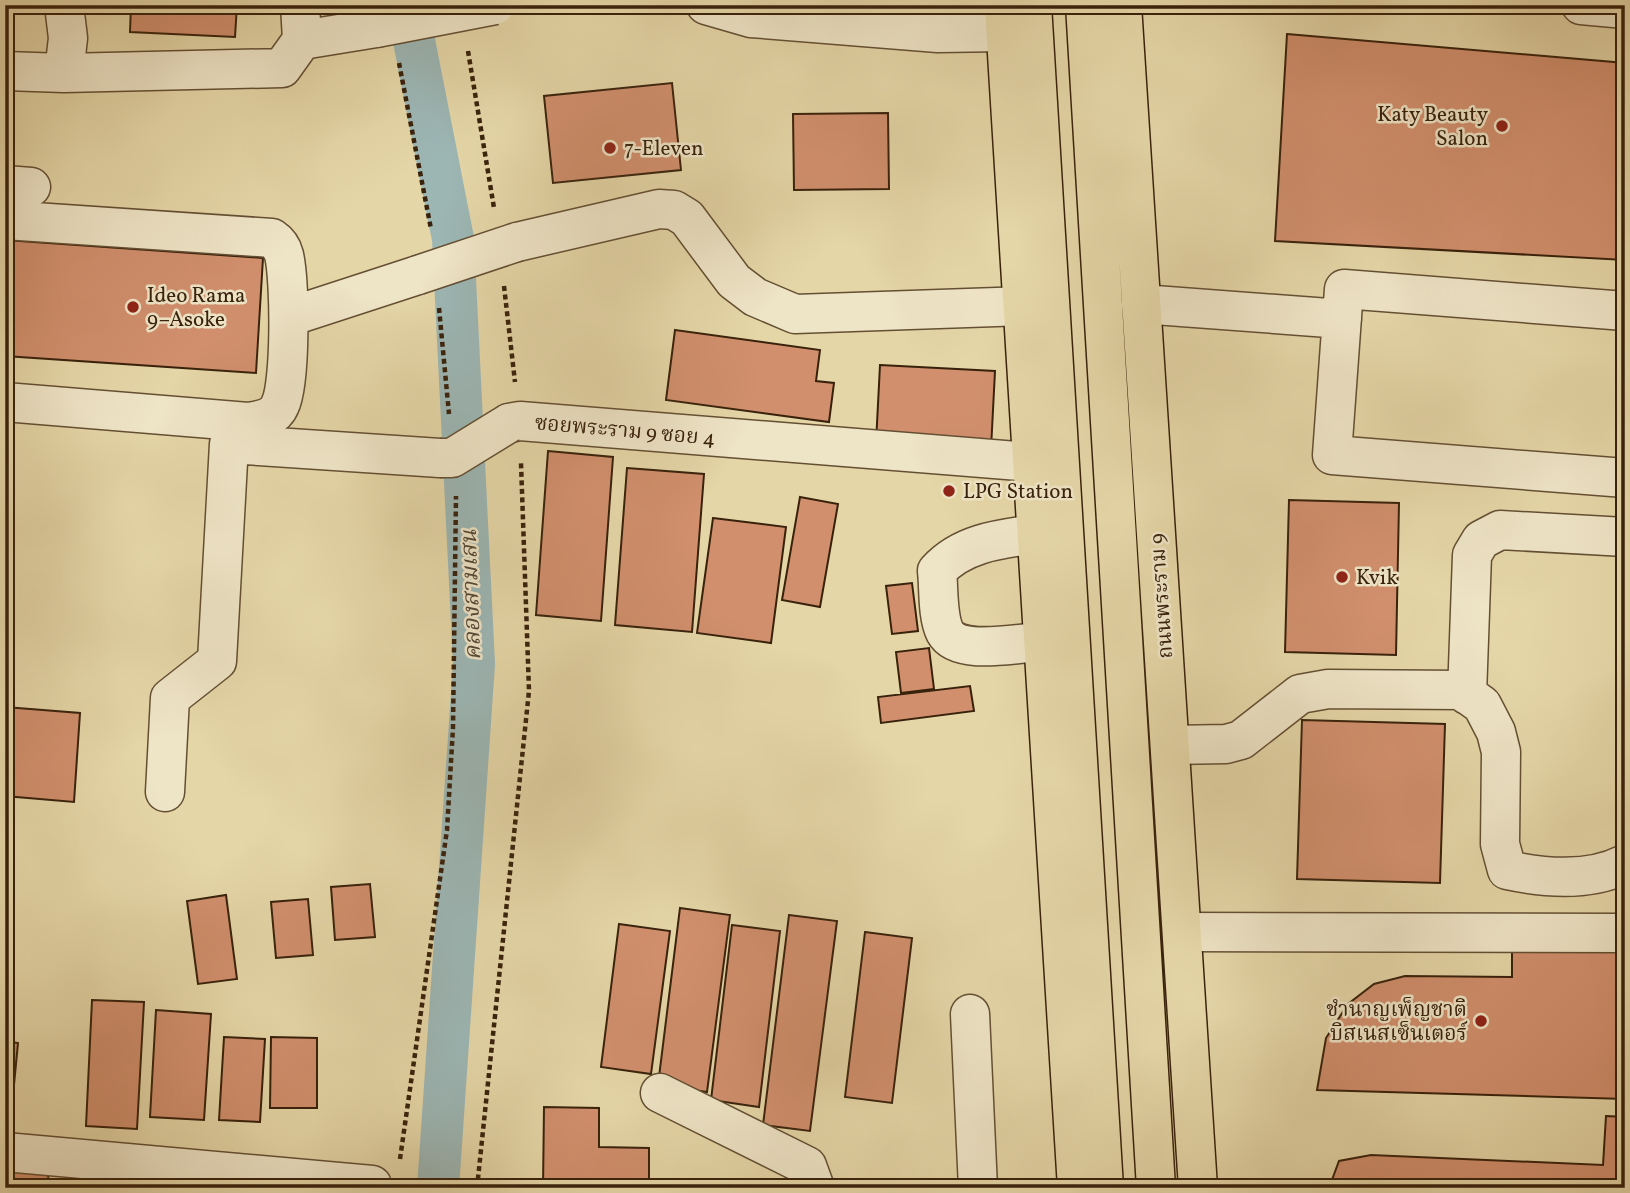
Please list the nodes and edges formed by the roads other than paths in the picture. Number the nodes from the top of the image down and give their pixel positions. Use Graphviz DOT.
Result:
graph roads {
  1 [pos="64,5"];
  2 [pos="495,5"];
  3 [pos="706,5"];
  4 [pos="1032,5"];
  5 [pos="1085,5"];
  6 [pos="1122,5"];
  7 [pos="1580,5"];
  8 [pos="1625,9"];
  9 [pos="1004,19"];
  10 [pos="301,23"];
  11 [pos="5,71"];
  12 [pos="64,73"];
  13 [pos="5,220"];
  14 [pos="1141,304"];
  15 [pos="1022,306"];
  16 [pos="1625,310"];
  17 [pos="289,317"];
  18 [pos="1342,319"];
  19 [pos="5,402"];
  20 [pos="1031,462"];
  21 [pos="1625,478"];
  22 [pos="1035,534"];
  23 [pos="1625,537"];
  24 [pos="1041,642"];
  25 [pos="1467,695"];
  26 [pos="1171,745"];
  27 [pos="165,792"];
  28 [pos="1625,864"];
  29 [pos="1182,932"];
  30 [pos="1625,933"];
  31 [pos="970,1014"];
  32 [pos="660,1093"];
  33 [pos="5,1152"];
  34 [pos="385,1175"];
  35 [pos="815,1188"];
  36 [pos="978,1188"];
  37 [pos="1077,1188"];
  38 [pos="1104,1188"];
  39 [pos="1156,1188"];
  40 [pos="1198,1188"];
  1 -- 12 [label="street"];
  2 -- 10 [label="street, bridge"];
  3 -- 9 [label="street"];
  4 -- 38 [label="main road"];
  5 -- 39 [label="main road, ถนนพระราม 9"];
  6 -- 14 [label="main road, ถนนพระราม 9"];
  7 -- 8 [label="street"];
  9 -- 15 [label="main road"];
  10 -- 12 [label="street"];
  11 -- 12 [label="street"];
  13 -- 17 [label="street"];
  14 -- 18 [label="street"];
  14 -- 26 [label="main road, ถนนพระราม 9"];
  15 -- 17 [label="street, bridge"];
  15 -- 20 [label="main road"];
  16 -- 18 [label="street"];
  17 -- 19 [label="street"];
  18 -- 21 [label="street"];
  20 -- 22 [label="main road"];
  20 -- 27 [label="street, ซอยพระราม 9 ซอย 4, bridge"];
  22 -- 24 [label="main road"];
  22 -- 24 [label="street"];
  23 -- 25 [label="street"];
  24 -- 37 [label="main road"];
  25 -- 26 [label="street"];
  25 -- 28 [label="street"];
  26 -- 29 [label="main road, ถนนพระราม 9"];
  29 -- 30 [label="street"];
  29 -- 40 [label="main road, ถนนพระราม 9"];
  31 -- 36 [label="street"];
  32 -- 35 [label="street"];
  33 -- 34 [label="street"];
}
